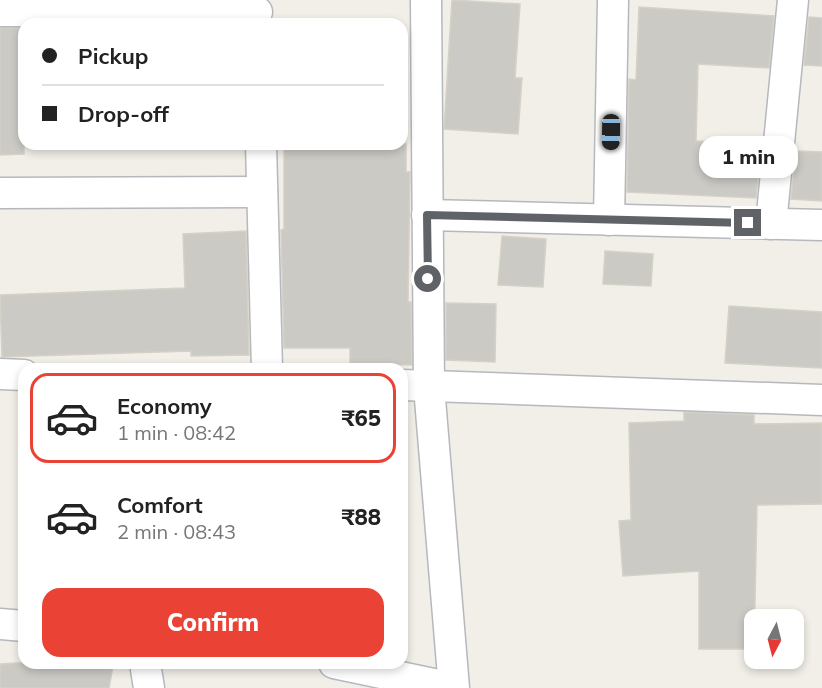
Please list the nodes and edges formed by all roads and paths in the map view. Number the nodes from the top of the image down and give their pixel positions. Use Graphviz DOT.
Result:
graph roads {
  1 [pos="426,0"];
  2 [pos="614,0"];
  3 [pos="793,0"];
  4 [pos="0,11"];
  5 [pos="257,12"];
  6 [pos="261,150"];
  7 [pos="0,192"];
  8 [pos="262,192"];
  9 [pos="427,215"];
  10 [pos="609,220"];
  11 [pos="771,224"];
  12 [pos="822,225"];
  13 [pos="267,363"];
  14 [pos="0,374"];
  15 [pos="18,375"];
  16 [pos="415,386"];
  17 [pos="822,400"];
  18 [pos="0,624"];
  19 [pos="18,626"];
  20 [pos="146,669"];
  21 [pos="363,669"];
  22 [pos="149,688"];
  23 [pos="453,688"];
  1 -- 9 [label="street"];
  2 -- 10 [label="street"];
  3 -- 11 [label="street"];
  4 -- 5 [label="street"];
  6 -- 8 [label="street"];
  7 -- 8 [label="street"];
  8 -- 13 [label="street"];
  9 -- 10 [label="street"];
  9 -- 16 [label="street"];
  10 -- 11 [label="street"];
  11 -- 12 [label="street"];
  14 -- 15 [label="street"];
  16 -- 17 [label="street"];
  16 -- 23 [label="street"];
  18 -- 19 [label="street"];
  20 -- 22 [label="street"];
  21 -- 23 [label="street"];
}
